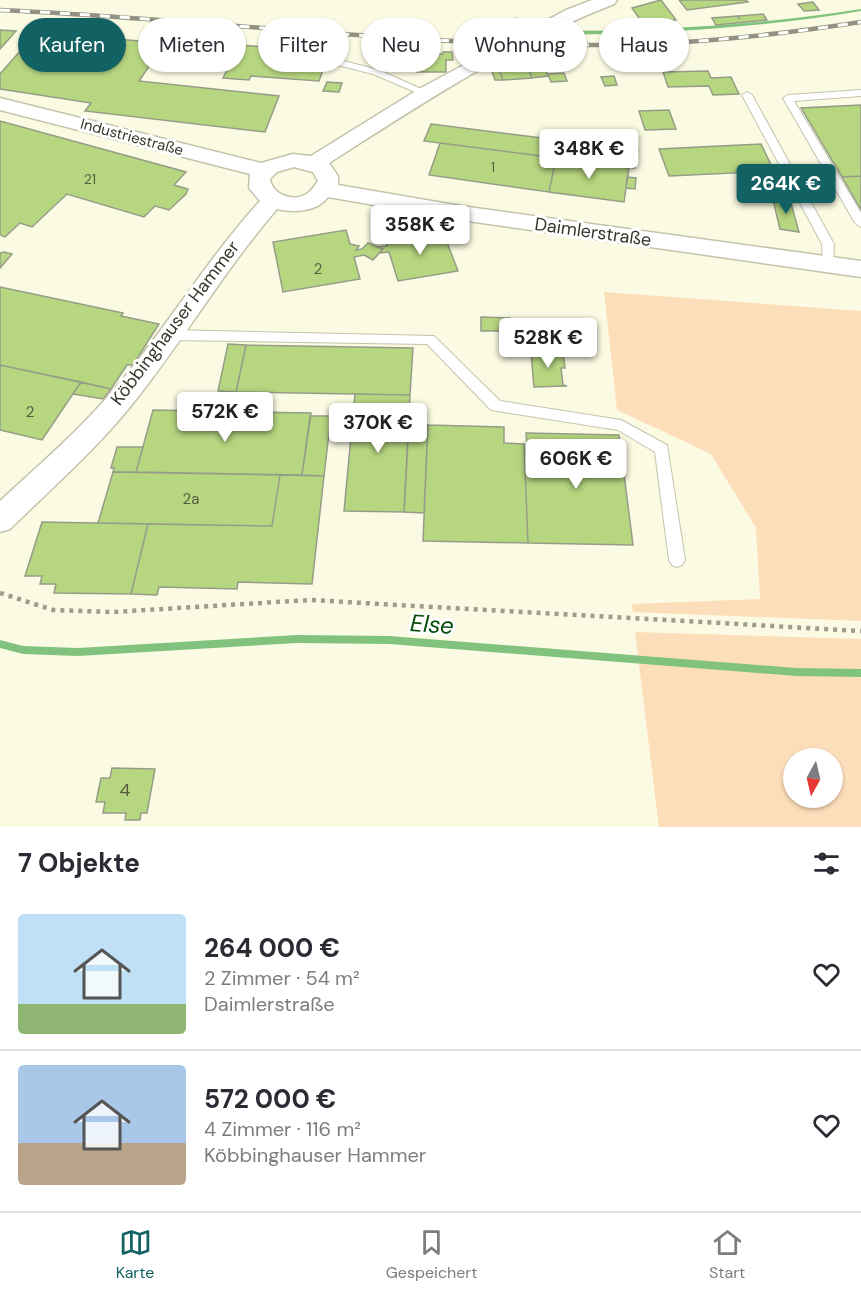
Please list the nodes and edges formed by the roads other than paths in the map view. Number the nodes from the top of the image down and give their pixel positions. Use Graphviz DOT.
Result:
graph roads {
  1 [pos="608,0"];
  2 [pos="349,65"];
  3 [pos="425,93"];
  4 [pos="861,93"];
  5 [pos="747,95"];
  6 [pos="0,104"];
  7 [pos="315,163"];
  8 [pos="264,171"];
  9 [pos="325,190"];
  10 [pos="272,201"];
  11 [pos="861,223"];
  12 [pos="829,264"];
  13 [pos="861,269"];
  14 [pos="170,335"];
  15 [pos="0,520"];
  16 [pos="677,560"];
  1 -- 3 [label="street"];
  2 -- 3 [label="lane"];
  3 -- 7 [label="street"];
  4 -- 11 [label="lane"];
  5 -- 12 [label="lane"];
  6 -- 8 [label="street, Industriestraße"];
  7 -- 8 [label="street"];
  7 -- 9 [label="street"];
  8 -- 10 [label="street"];
  9 -- 10 [label="street"];
  9 -- 12 [label="street, Daimlerstraße"];
  10 -- 14 [label="street, Köbbinghauser Hammer"];
  12 -- 13 [label="street, Daimlerstraße"];
  14 -- 15 [label="street, Köbbinghauser Hammer"];
  14 -- 16 [label="lane"];
}
